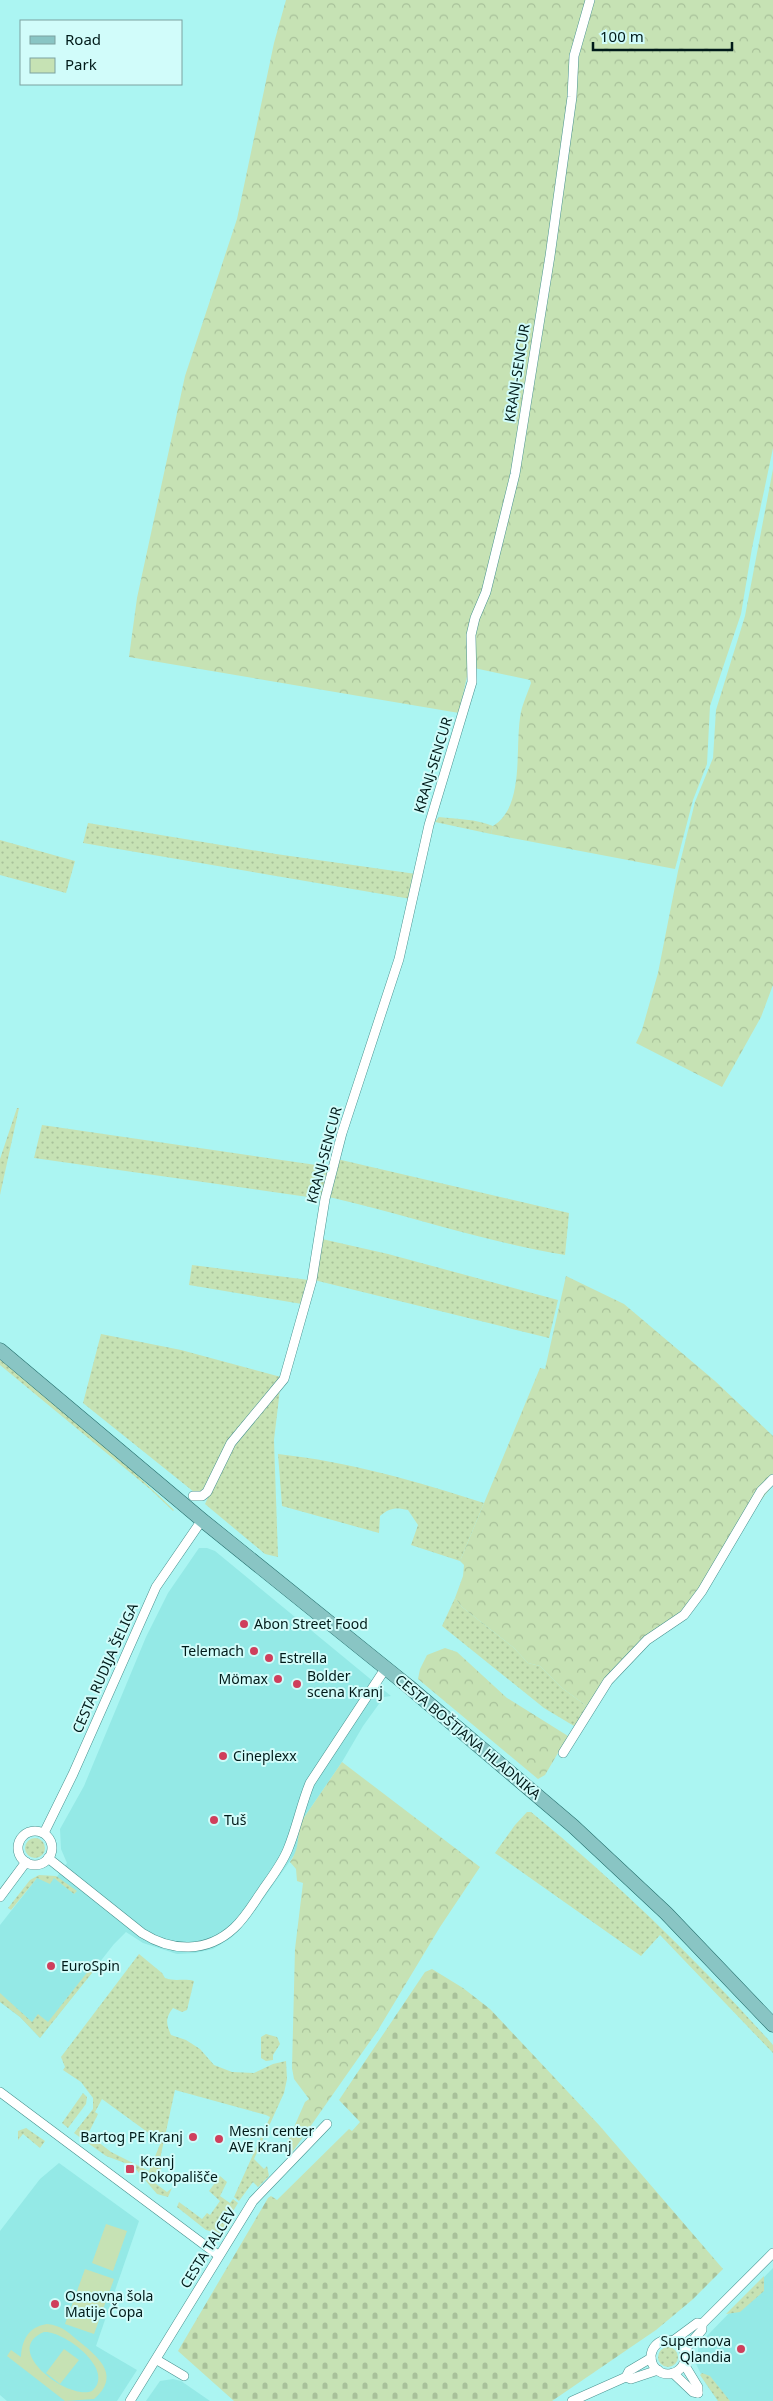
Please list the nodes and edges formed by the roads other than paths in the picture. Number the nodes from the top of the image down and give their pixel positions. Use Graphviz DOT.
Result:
graph roads {
  1 [pos="590,0"];
  2 [pos="0,1350"];
  3 [pos="773,1479"];
  4 [pos="193,1496"];
  5 [pos="202,1520"];
  6 [pos="386,1669"];
  7 [pos="563,1753"];
  8 [pos="44,1833"];
  9 [pos="48,1858"];
  10 [pos="26,1862"];
  11 [pos="0,1897"];
  12 [pos="773,2025"];
  13 [pos="0,2092"];
  14 [pos="326,2124"];
  15 [pos="773,2253"];
  16 [pos="218,2255"];
  17 [pos="702,2324"];
  18 [pos="674,2340"];
  19 [pos="686,2354"];
  20 [pos="651,2358"];
  21 [pos="157,2360"];
  22 [pos="684,2364"];
  23 [pos="658,2370"];
  24 [pos="673,2373"];
  25 [pos="184,2376"];
  26 [pos="626,2377"];
  27 [pos="698,2392"];
  28 [pos="130,2401"];
  29 [pos="572,2401"];
  30 [pos="705,2401"];
  1 -- 4 [label="street, KRANJ-SENCUR"];
  2 -- 5 [label="main road, CESTA BOŠTJANA HLADNIKA"];
  3 -- 7 [label="street"];
  5 -- 6 [label="main road, CESTA BOŠTJANA HLADNIKA"];
  5 -- 8 [label="street, CESTA RUDIJA ŠELIGA"];
  6 -- 9 [label="street"];
  6 -- 12 [label="main road, CESTA BOŠTJANA HLADNIKA"];
  8 -- 9 [label="street"];
  8 -- 10 [label="street"];
  9 -- 10 [label="street"];
  10 -- 11 [label="street"];
  13 -- 16 [label="street"];
  14 -- 16 [label="street, CESTA TALCEV"];
  15 -- 17 [label="street"];
  16 -- 21 [label="street, CESTA TALCEV"];
  17 -- 18 [label="street"];
  17 -- 19 [label="street"];
  18 -- 19 [label="street"];
  18 -- 20 [label="street"];
  19 -- 22 [label="street"];
  20 -- 23 [label="street"];
  20 -- 26 [label="street"];
  21 -- 25 [label="street"];
  21 -- 28 [label="street, CESTA TALCEV"];
  22 -- 24 [label="street"];
  22 -- 27 [label="street"];
  23 -- 24 [label="street"];
  23 -- 26 [label="street"];
  24 -- 27 [label="street"];
  26 -- 29 [label="street"];
  27 -- 30 [label="street"];
}
